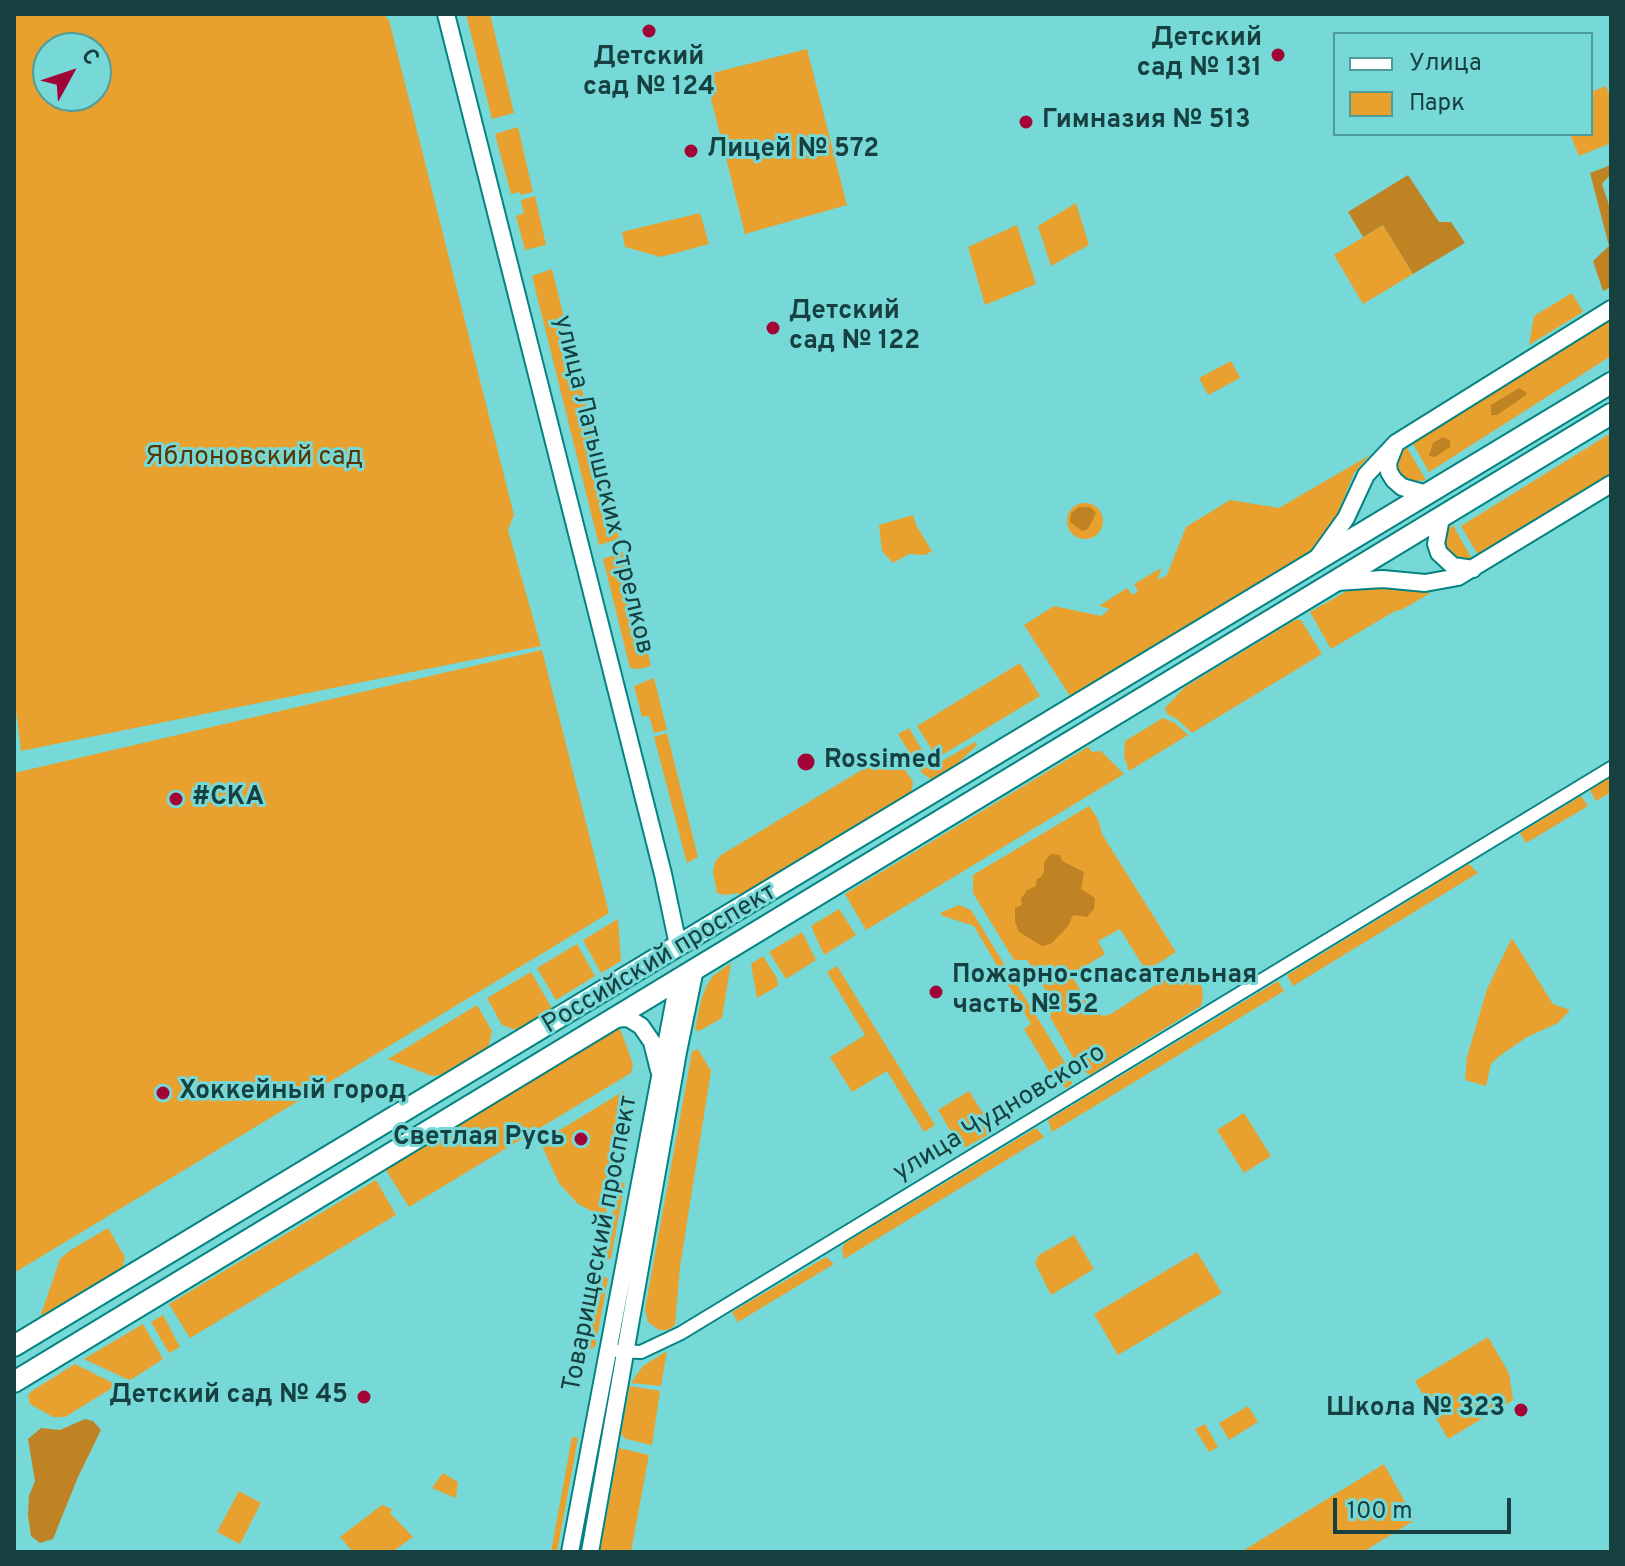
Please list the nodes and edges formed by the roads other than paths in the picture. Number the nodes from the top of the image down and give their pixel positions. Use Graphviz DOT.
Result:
graph roads {
  1 [pos="446,14"];
  2 [pos="456,14"];
  3 [pos="1611,309"];
  4 [pos="1611,383"];
  5 [pos="1611,414"];
  6 [pos="1396,443"];
  7 [pos="1611,484"];
  8 [pos="1434,490"];
  9 [pos="1449,513"];
  10 [pos="1318,557"];
  11 [pos="1473,569"];
  12 [pos="1333,582"];
  13 [pos="1611,768"];
  14 [pos="683,941"];
  15 [pos="687,973"];
  16 [pos="610,1020"];
  17 [pos="660,1081"];
  18 [pos="14,1346"];
  19 [pos="618,1352"];
  20 [pos="14,1382"];
  21 [pos="570,1552"];
  22 [pos="590,1552"];
  1 -- 14 [label="street, улица Латышских Стрелков"];
  2 -- 14 [label="street, улица Латышских Стрелков"];
  3 -- 6 [label="street, Российский проспект"];
  4 -- 8 [label="main road, Российский проспект"];
  5 -- 9 [label="main road, Российский проспект"];
  6 -- 8 [label="street"];
  6 -- 10 [label="street, Российский проспект"];
  7 -- 11 [label="street, Российский проспект"];
  8 -- 10 [label="main road, Российский проспект"];
  9 -- 11 [label="street"];
  9 -- 12 [label="main road, Российский проспект"];
  10 -- 14 [label="main road, Российский проспект"];
  11 -- 12 [label="street, Российский проспект"];
  12 -- 15 [label="main road, Российский проспект"];
  13 -- 19 [label="street, улица Чудновского"];
  14 -- 15 [label="main road, улица Латышских Стрелков"];
  14 -- 18 [label="main road, Российский проспект"];
  15 -- 16 [label="main road, Российский проспект"];
  15 -- 17 [label="street, Товарищеский проспект"];
  15 -- 19 [label="street, Товарищеский проспект"];
  16 -- 17 [label="street"];
  16 -- 20 [label="main road, Российский проспект"];
  17 -- 19 [label="street, Товарищеский проспект"];
  19 -- 21 [label="street, Товарищеский проспект"];
  19 -- 22 [label="street, Товарищеский проспект"];
}
